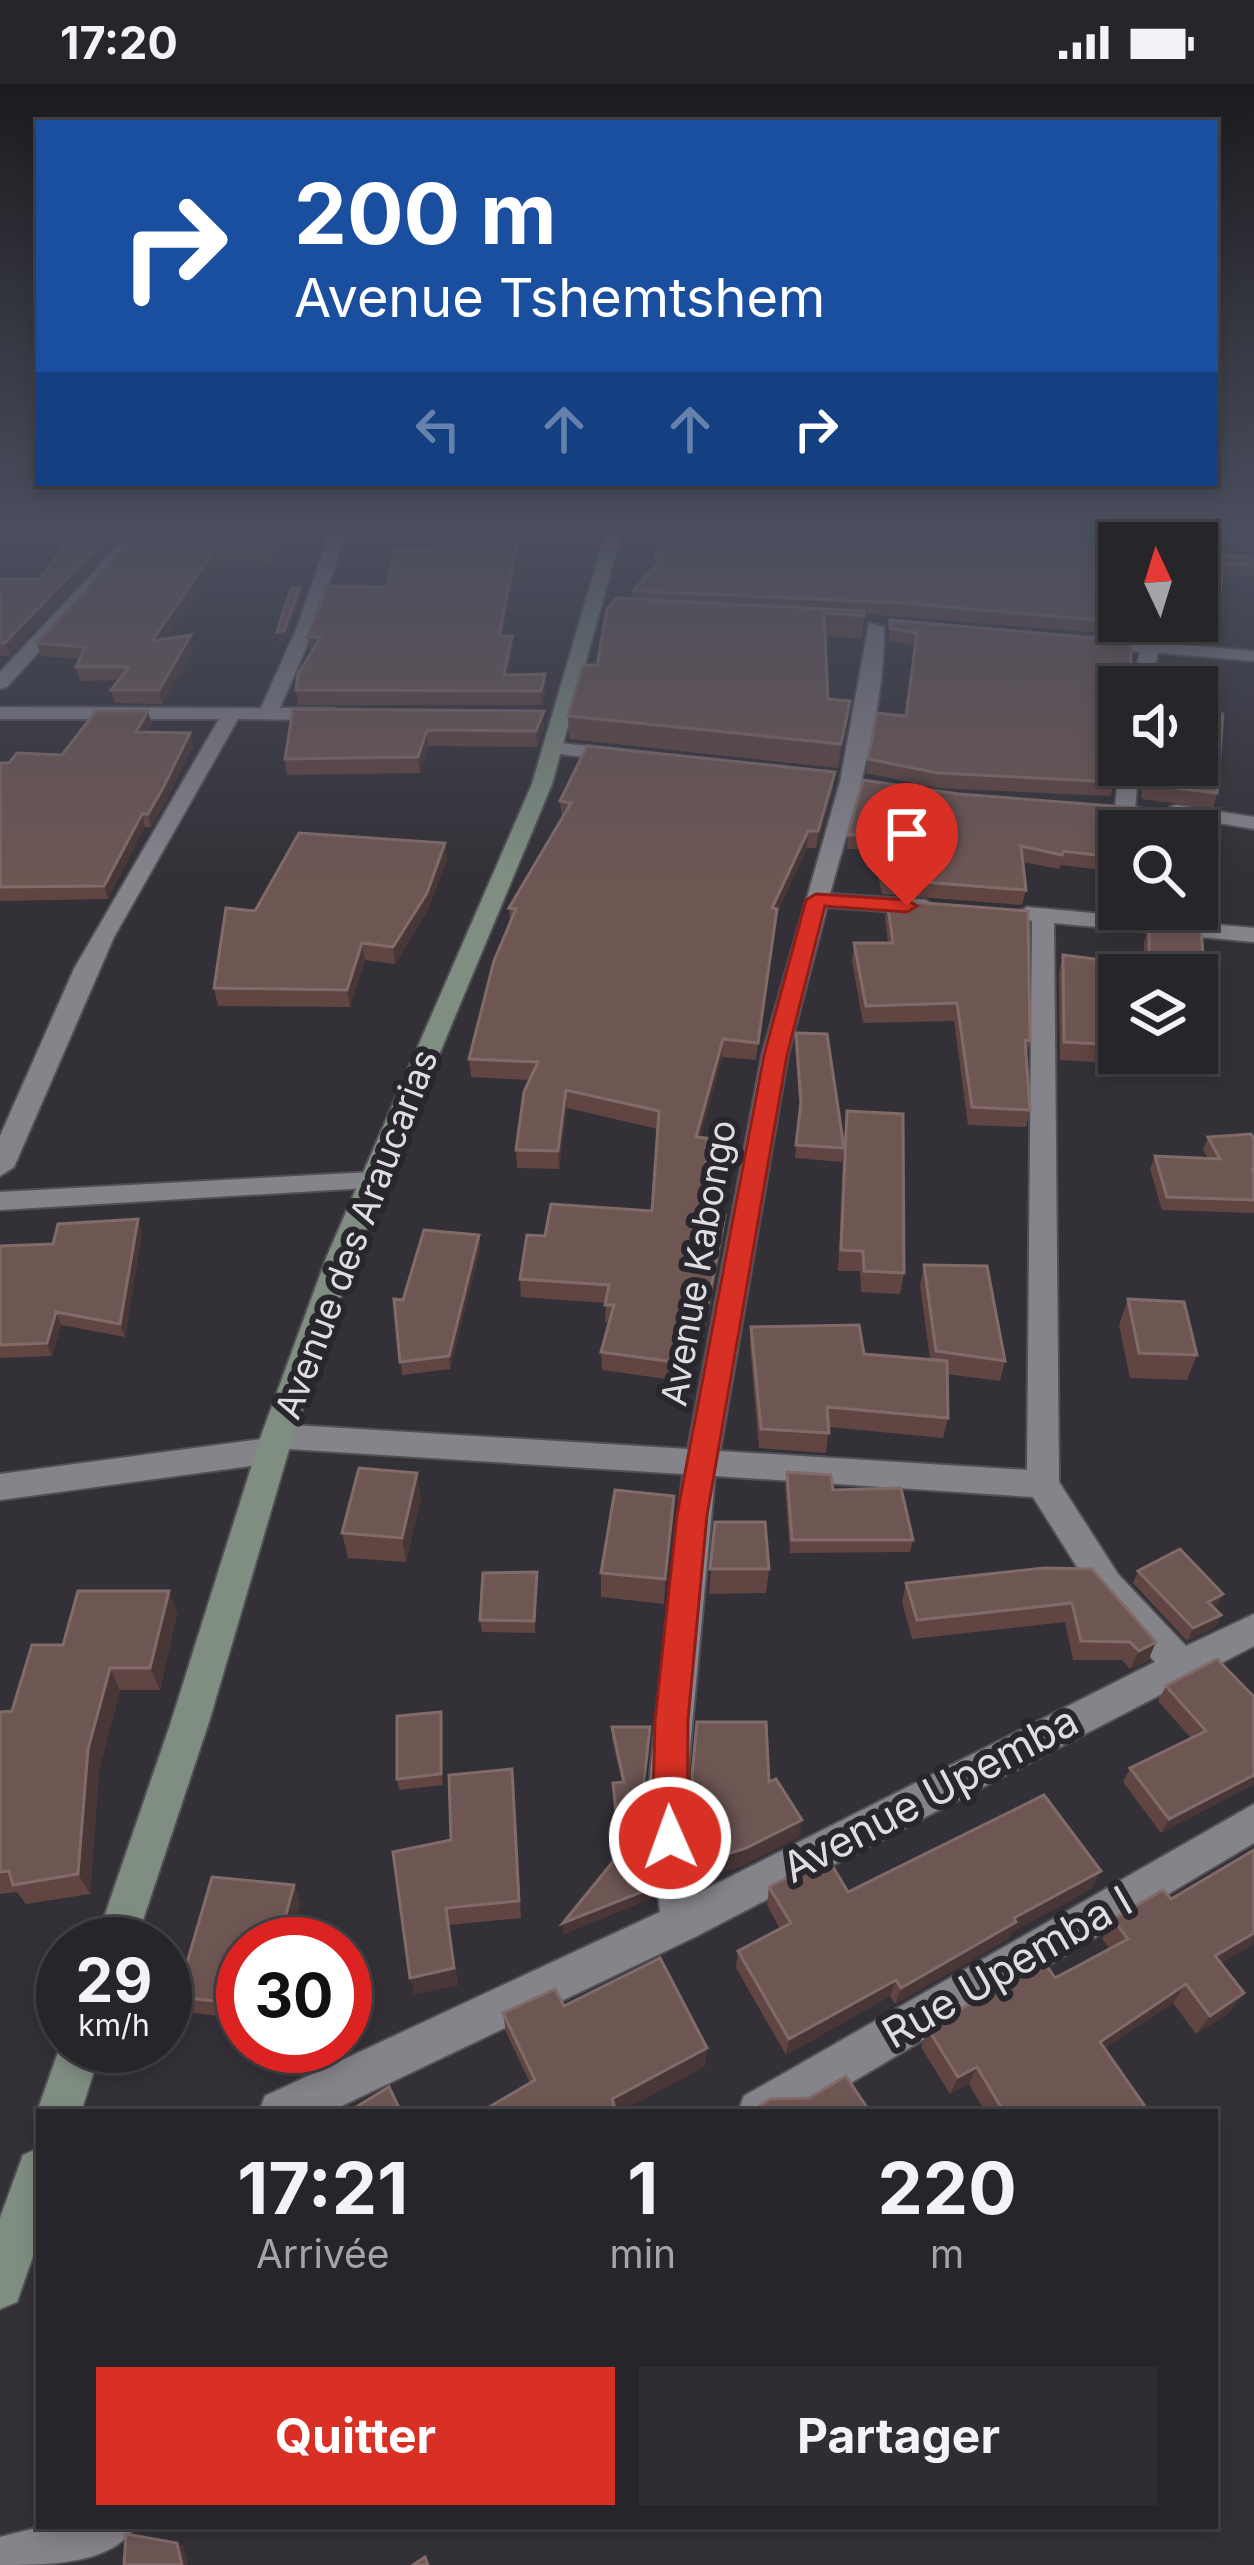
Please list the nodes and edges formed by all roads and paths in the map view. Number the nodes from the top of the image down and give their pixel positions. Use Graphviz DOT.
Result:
graph roads {
  1 [pos="33,647"];
  2 [pos="297,647"];
  3 [pos="582,647"];
  4 [pos="876,647"];
  5 [pos="1138,647"];
  6 [pos="1150,648"];
  7 [pos="1254,656"];
  8 [pos="1146,666"];
  9 [pos="0,683"];
  10 [pos="0,713"];
  11 [pos="232,713"];
  12 [pos="268,713"];
  13 [pos="350,715"];
  14 [pos="551,748"];
  15 [pos="639,758"];
  16 [pos="1135,786"];
  17 [pos="1099,808"];
  18 [pos="1142,809"];
  19 [pos="1254,823"];
  20 [pos="816,900"];
  21 [pos="952,909"];
  22 [pos="998,912"];
  23 [pos="1043,915"];
  24 [pos="1254,935"];
  25 [pos="0,1167"];
  26 [pos="372,1180"];
  27 [pos="0,1201"];
  28 [pos="275,1443"];
  29 [pos="700,1465"];
  30 [pos="1043,1484"];
  31 [pos="0,1487"];
  32 [pos="1254,1629"];
  33 [pos="1179,1664"];
  34 [pos="1254,1822"];
  35 [pos="124,1917"];
  36 [pos="682,1923"];
  37 [pos="72,2073"];
  38 [pos="60,2109"];
  39 [pos="287,2109"];
  40 [pos="765,2109"];
  41 [pos="36,2187"];
  42 [pos="0,2285"];
  43 [pos="103,2529"];
  44 [pos="0,2564"];
  1 -- 9 [label="street"];
  2 -- 12 [label="street"];
  3 -- 14 [label="street, Avenue des Araucarias"];
  4 -- 20 [label="street, Avenue Kabongo"];
  5 -- 6 [label="street"];
  6 -- 7 [label="street"];
  6 -- 8 [label="street"];
  10 -- 11 [label="street"];
  11 -- 12 [label="street"];
  11 -- 25 [label="street"];
  12 -- 13 [label="street"];
  14 -- 15 [label="street"];
  14 -- 26 [label="street, Avenue des Araucarias"];
  16 -- 18 [label="street"];
  17 -- 18 [label="street"];
  18 -- 19 [label="street"];
  20 -- 21 [label="street"];
  20 -- 29 [label="street, Avenue Kabongo"];
  22 -- 23 [label="street"];
  23 -- 24 [label="street"];
  23 -- 30 [label="street"];
  26 -- 27 [label="street"];
  26 -- 28 [label="street, Avenue des Araucarias"];
  28 -- 29 [label="street"];
  28 -- 31 [label="street"];
  28 -- 35 [label="street, Avenue des Araucarias"];
  29 -- 30 [label="street"];
  29 -- 36 [label="street, Avenue Kabongo"];
  30 -- 33 [label="street"];
  32 -- 33 [label="street, Avenue Upemba"];
  33 -- 36 [label="street, Avenue Upemba"];
  34 -- 40 [label="street, Rue Upemba I"];
  36 -- 39 [label="street, Avenue Upemba"];
  37 -- 38 [label="street"];
  41 -- 42 [label="street"];
  43 -- 44 [label="street"];
}
